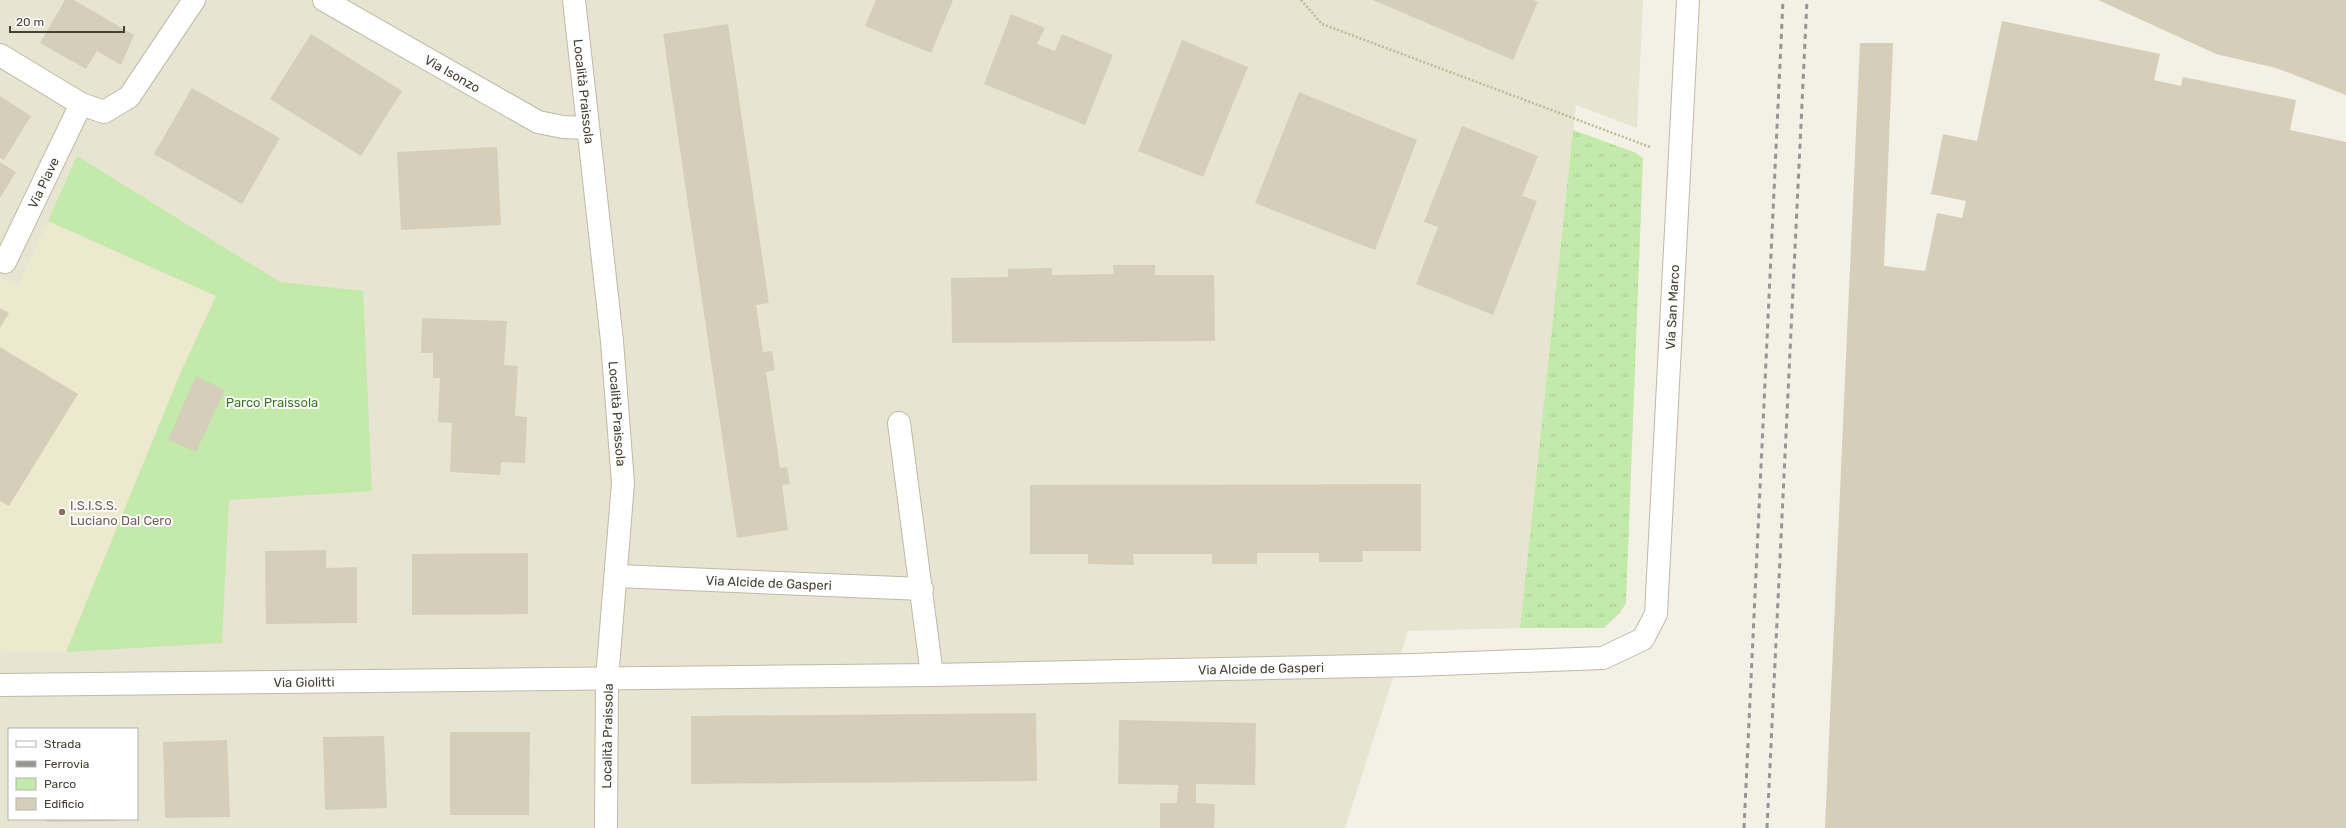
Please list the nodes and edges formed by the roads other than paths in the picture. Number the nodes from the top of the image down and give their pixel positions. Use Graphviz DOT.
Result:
graph roads {
  1 [pos="194,0"];
  2 [pos="324,0"];
  3 [pos="574,0"];
  4 [pos="1688,0"];
  5 [pos="0,55"];
  6 [pos="81,104"];
  7 [pos="587,128"];
  8 [pos="4,262"];
  9 [pos="899,423"];
  10 [pos="617,576"];
  11 [pos="922,589"];
  12 [pos="1656,614"];
  13 [pos="932,675"];
  14 [pos="607,679"];
  15 [pos="0,685"];
  16 [pos="606,828"];
  1 -- 6 [label="street"];
  2 -- 7 [label="street, Via Isonzo"];
  3 -- 7 [label="street, Località Praissola"];
  4 -- 12 [label="street, Via San Marco"];
  5 -- 6 [label="street"];
  6 -- 8 [label="street, Via Piave"];
  7 -- 10 [label="street, Località Praissola"];
  9 -- 11 [label="street"];
  10 -- 11 [label="street, Via Alcide de Gasperi"];
  10 -- 14 [label="street, Località Praissola"];
  11 -- 13 [label="street"];
  12 -- 13 [label="street, Via Alcide de Gasperi"];
  13 -- 14 [label="street, Via Alcide de Gasperi"];
  14 -- 15 [label="street, Via Giolitti"];
  14 -- 16 [label="street, Località Praissola"];
}
